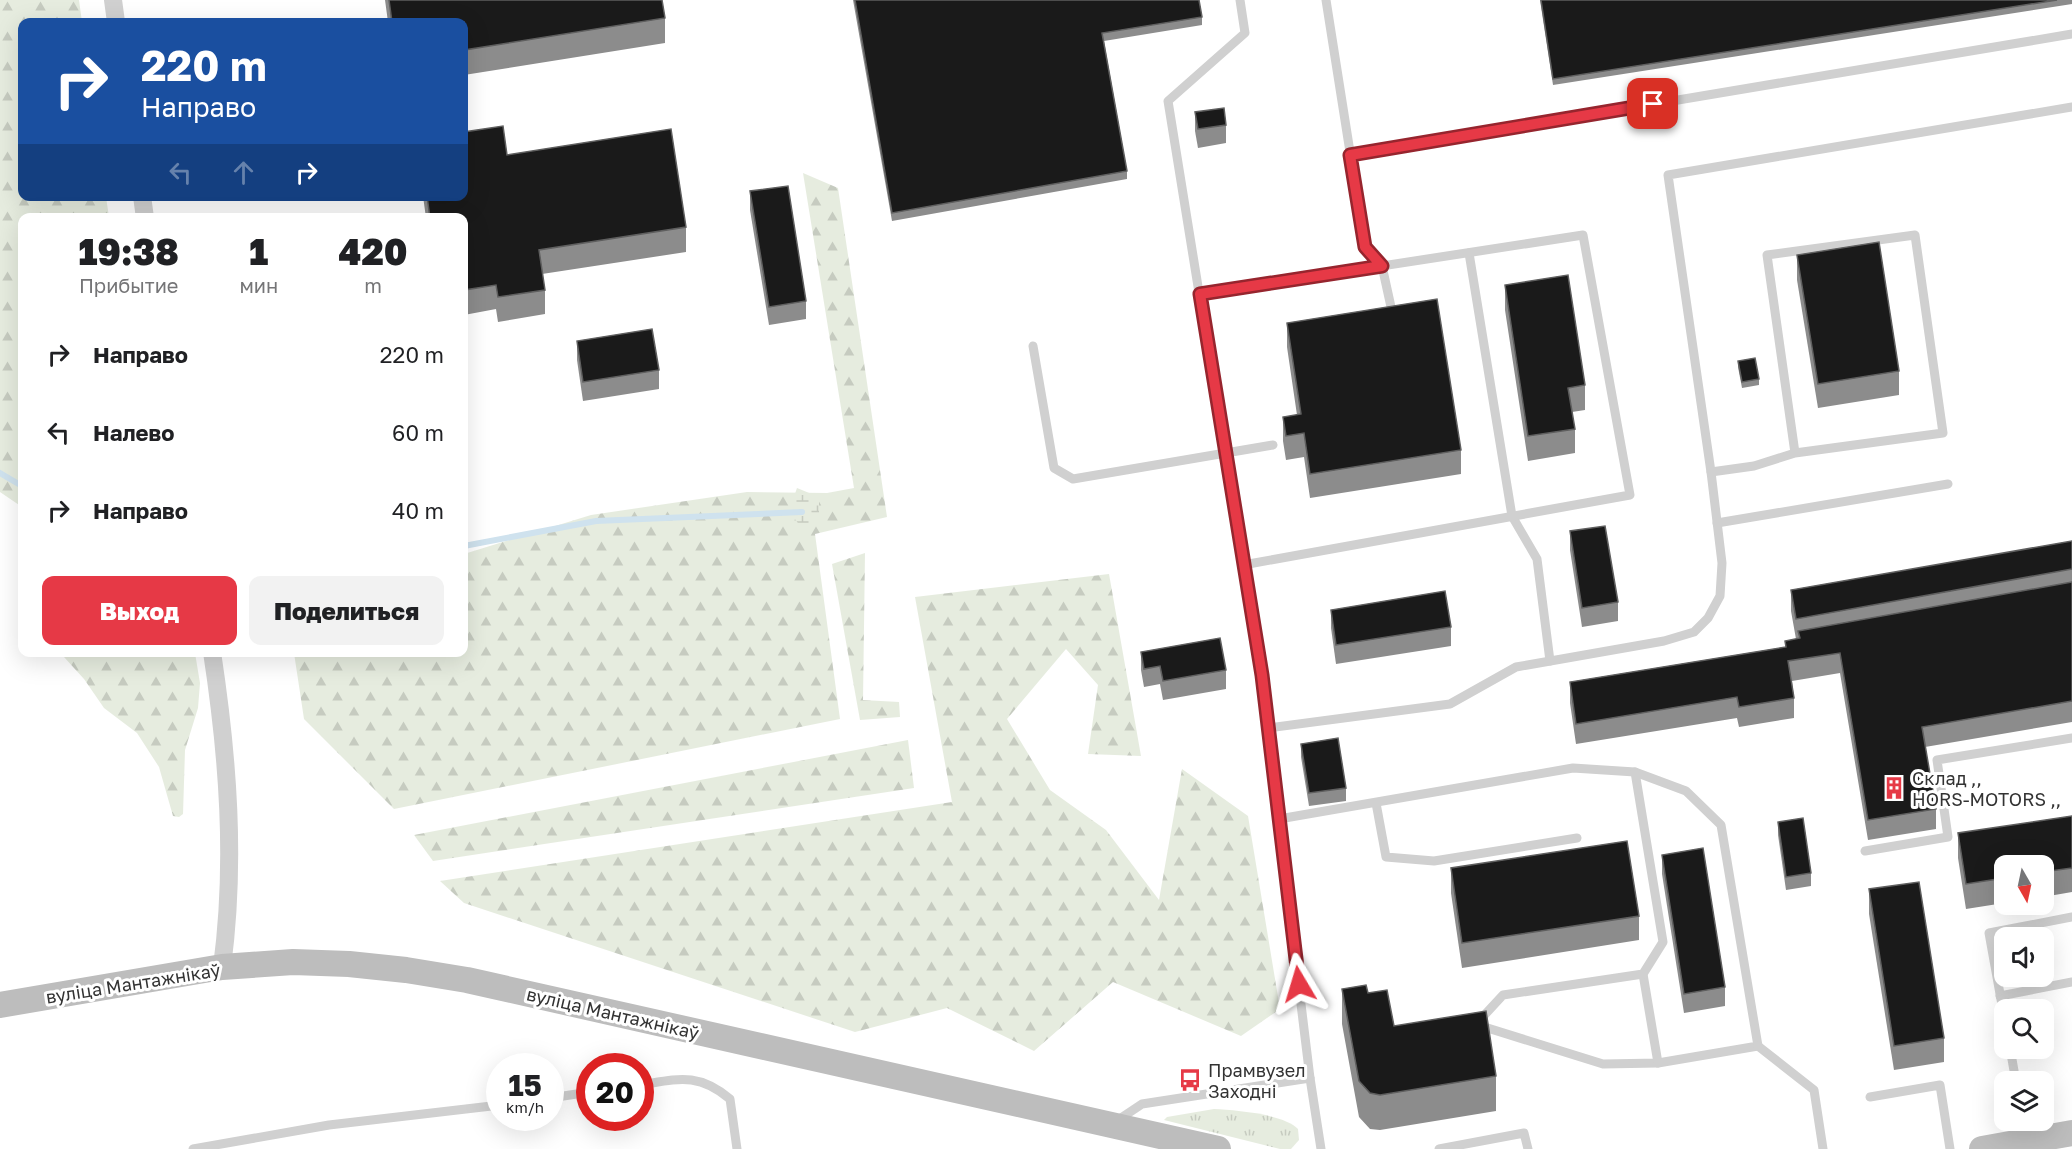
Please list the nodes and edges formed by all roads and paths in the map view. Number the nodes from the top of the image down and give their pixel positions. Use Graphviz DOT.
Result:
graph roads {
  1 [pos="113,0"];
  2 [pos="1240,0"];
  3 [pos="1326,0"];
  4 [pos="115,18"];
  5 [pos="2072,34"];
  6 [pos="2072,107"];
  7 [pos="1350,155"];
  8 [pos="1469,253"];
  9 [pos="1382,266"];
  10 [pos="1200,294"];
  11 [pos="1393,316"];
  12 [pos="1033,346"];
  13 [pos="1273,446"];
  14 [pos="1795,453"];
  15 [pos="1226,455"];
  16 [pos="1711,472"];
  17 [pos="1948,484"];
  18 [pos="1512,516"];
  19 [pos="1717,523"];
  20 [pos="1244,565"];
  21 [pos="213,657"];
  22 [pos="1550,661"];
  23 [pos="1268,728"];
  24 [pos="2072,738"];
  25 [pos="1635,772"];
  26 [pos="1376,803"];
  27 [pos="1279,819"];
  28 [pos="1577,838"];
  29 [pos="1865,851"];
  30 [pos="2072,917"];
  31 [pos="222,967"];
  32 [pos="1642,974"];
  33 [pos="2072,982"];
  34 [pos="2000,996"];
  35 [pos="2001,999"];
  36 [pos="0,1005"];
  37 [pos="1477,1024"];
  38 [pos="1465,1026"];
  39 [pos="1758,1046"];
  40 [pos="1658,1063"];
  41 [pos="1310,1078"];
  42 [pos="654,1083"];
  43 [pos="1870,1097"];
  44 [pos="486,1106"];
  45 [pos="1112,1124"];
  46 [pos="2022,1131"];
  47 [pos="2040,1131"];
  48 [pos="2072,1133"];
  49 [pos="193,1149"];
  50 [pos="737,1149"];
  51 [pos="1218,1149"];
  52 [pos="1321,1149"];
  53 [pos="1439,1149"];
  54 [pos="1528,1149"];
  55 [pos="1823,1149"];
  56 [pos="1950,1149"];
  57 [pos="1982,1149"];
  1 -- 4 [label="street"];
  2 -- 10 [label="lane"];
  3 -- 7 [label="lane"];
  5 -- 7 [label="lane"];
  6 -- 16 [label="lane"];
  7 -- 9 [label="lane"];
  8 -- 9 [label="lane"];
  8 -- 18 [label="lane"];
  8 -- 18 [label="lane"];
  9 -- 10 [label="lane"];
  9 -- 11 [label="lane"];
  10 -- 15 [label="lane"];
  12 -- 15 [label="lane"];
  13 -- 15 [label="lane"];
  14 -- 14 [label="lane"];
  14 -- 16 [label="lane"];
  15 -- 20 [label="lane"];
  16 -- 19 [label="lane"];
  17 -- 19 [label="lane"];
  18 -- 20 [label="lane"];
  18 -- 22 [label="lane"];
  19 -- 22 [label="lane"];
  20 -- 23 [label="lane"];
  21 -- 31 [label="street"];
  22 -- 23 [label="lane"];
  23 -- 27 [label="lane"];
  24 -- 29 [label="lane"];
  25 -- 26 [label="lane"];
  25 -- 32 [label="lane"];
  25 -- 39 [label="lane"];
  26 -- 27 [label="lane"];
  26 -- 28 [label="lane"];
  27 -- 41 [label="lane"];
  30 -- 34 [label="lane"];
  31 -- 36 [label="street, вуліца Мантажнікаў"];
  31 -- 45 [label="street, вуліца Мантажнікаў"];
  32 -- 37 [label="lane"];
  32 -- 40 [label="lane"];
  33 -- 34 [label="lane"];
  34 -- 35 [label="lane"];
  37 -- 38 [label="lane"];
  37 -- 40 [label="lane"];
  39 -- 40 [label="lane"];
  39 -- 55 [label="lane"];
  41 -- 45 [label="lane"];
  41 -- 52 [label="lane"];
  42 -- 50 [label="lane"];
  43 -- 56 [label="lane"];
  44 -- 49 [label="lane"];
  45 -- 51 [label="street, вуліца Мантажнікаў"];
  46 -- 57 [label="street"];
  47 -- 48 [label="street"];
  53 -- 54 [label="lane"];
}
